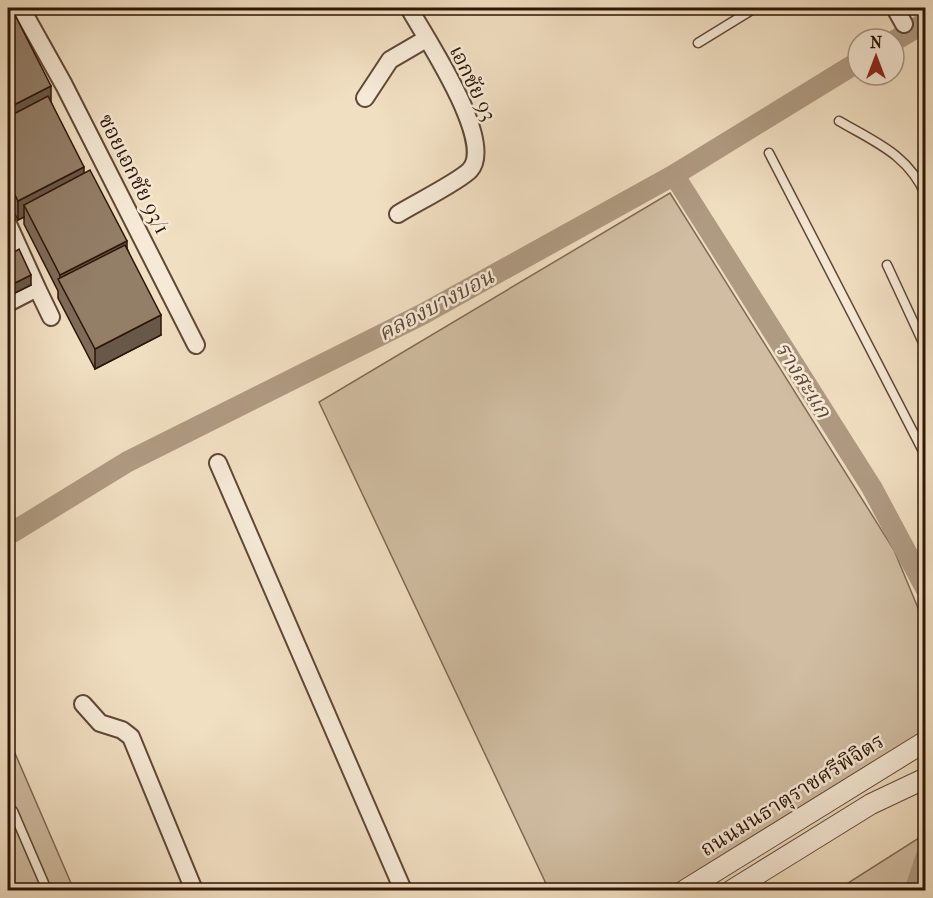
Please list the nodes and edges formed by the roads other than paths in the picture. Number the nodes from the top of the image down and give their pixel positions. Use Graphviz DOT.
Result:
graph roads {
  1 [pos="21,8"];
  2 [pos="409,8"];
  3 [pos="755,8"];
  4 [pos="426,39"];
  5 [pos="698,43"];
  6 [pos="365,98"];
  7 [pos="839,121"];
  8 [pos="769,153"];
  9 [pos="926,196"];
  10 [pos="398,213"];
  11 [pos="8,224"];
  12 [pos="887,265"];
  13 [pos="37,288"];
  14 [pos="8,303"];
  15 [pos="51,317"];
  16 [pos="196,345"];
  17 [pos="926,349"];
  18 [pos="926,457"];
  19 [pos="218,463"];
  20 [pos="83,704"];
  21 [pos="926,741"];
  22 [pos="926,778"];
  23 [pos="857,782"];
  24 [pos="871,804"];
  25 [pos="8,805"];
  26 [pos="47,891"];
  27 [pos="194,891"];
  28 [pos="403,891"];
  29 [pos="685,891"];
  30 [pos="732,891"];
  1 -- 16 [label="street, ซอยเอกชัย 93/1"];
  2 -- 4 [label="street, เอกชัย 93"];
  3 -- 5 [label="lane"];
  4 -- 6 [label="street"];
  4 -- 10 [label="street, เอกชัย 93"];
  7 -- 9 [label="lane"];
  8 -- 18 [label="lane"];
  11 -- 13 [label="street"];
  12 -- 17 [label="lane"];
  13 -- 14 [label="street"];
  13 -- 15 [label="street"];
  19 -- 28 [label="street"];
  20 -- 27 [label="street"];
  21 -- 23 [label="street, ถนนมนธาตุราชศรีพิจิตร"];
  22 -- 24 [label="street"];
  23 -- 24 [label="street"];
  23 -- 29 [label="street, ถนนมนธาตุราชศรีพิจิตร"];
  24 -- 30 [label="street"];
  25 -- 26 [label="lane"];
}
